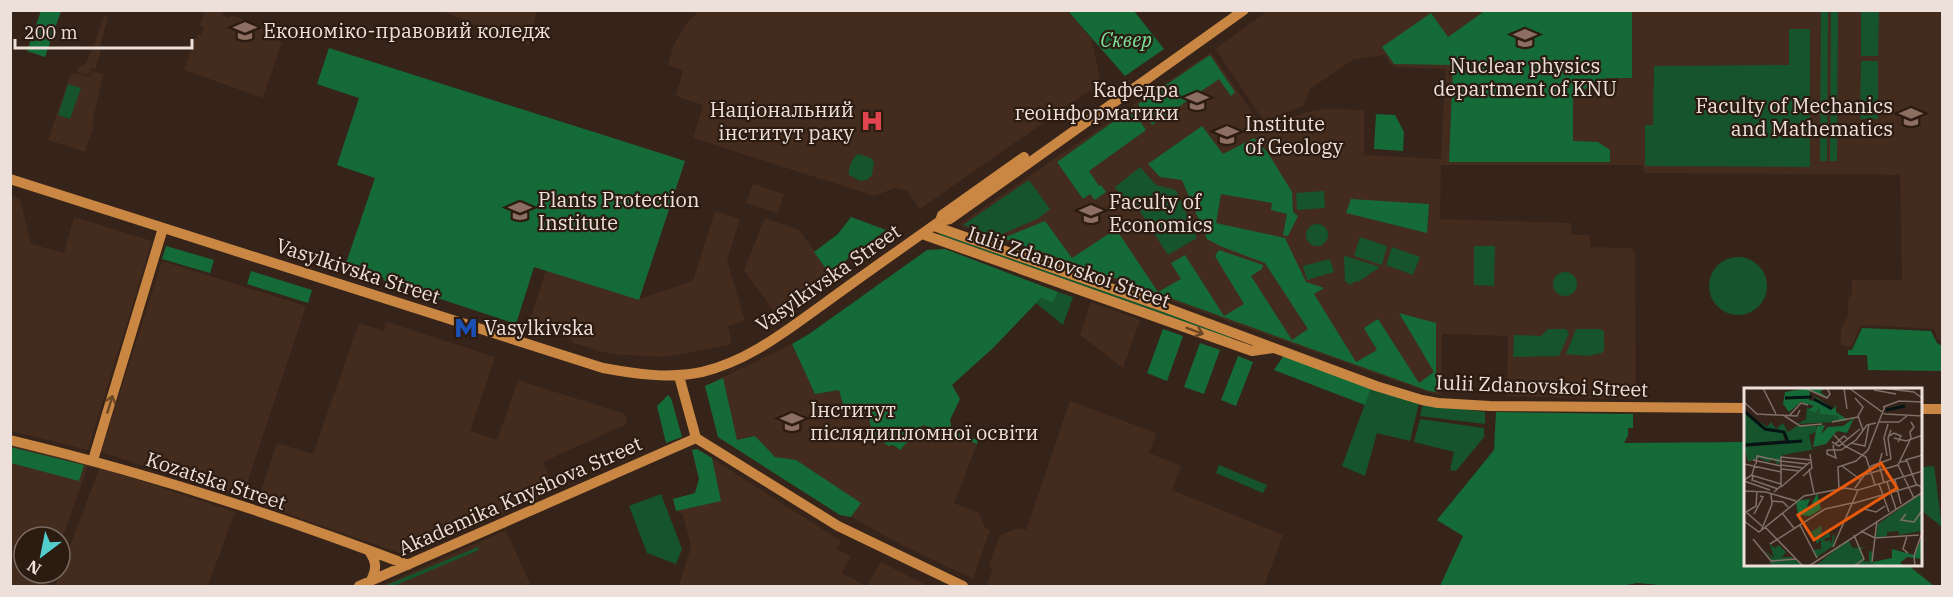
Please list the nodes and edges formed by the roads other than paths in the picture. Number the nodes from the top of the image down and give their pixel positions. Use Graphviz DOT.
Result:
graph roads {
  1 [pos="1233,10"];
  2 [pos="1244,10"];
  3 [pos="10,179"];
  4 [pos="937,224"];
  5 [pos="163,228"];
  6 [pos="922,234"];
  7 [pos="1273,348"];
  8 [pos="679,376"];
  9 [pos="1744,408"];
  10 [pos="1923,409"];
  11 [pos="1942,409"];
  12 [pos="696,438"];
  13 [pos="10,440"];
  14 [pos="93,460"];
  15 [pos="369,551"];
  16 [pos="408,565"];
  17 [pos="365,584"];
  18 [pos="963,586"];
  1 -- 4 [label="street, Vasylkivska Street"];
  2 -- 4 [label="street, Vasylkivska Street"];
  3 -- 5 [label="street, Vasylkivska Street"];
  4 -- 6 [label="street, Vasylkivska Street"];
  4 -- 7 [label="street, Iulii Zdanovskoi Street"];
  5 -- 8 [label="street, Vasylkivska Street"];
  14 -- 5 [label="street, one-way"];
  6 -- 7 [label="street, Iulii Zdanovskoi Street, one-way"];
  6 -- 8 [label="street, Vasylkivska Street"];
  7 -- 9 [label="street, Iulii Zdanovskoi Street"];
  8 -- 12 [label="street"];
  10 -- 11 [label="street"];
  12 -- 16 [label="street, Akademika Knyshova Street"];
  12 -- 18 [label="street"];
  13 -- 14 [label="street, Kozatska Street"];
  14 -- 15 [label="street, Kozatska Street"];
  15 -- 16 [label="street, Kozatska Street"];
  15 -- 17 [label="street"];
  16 -- 17 [label="street, Akademika Knyshova Street"];
}
